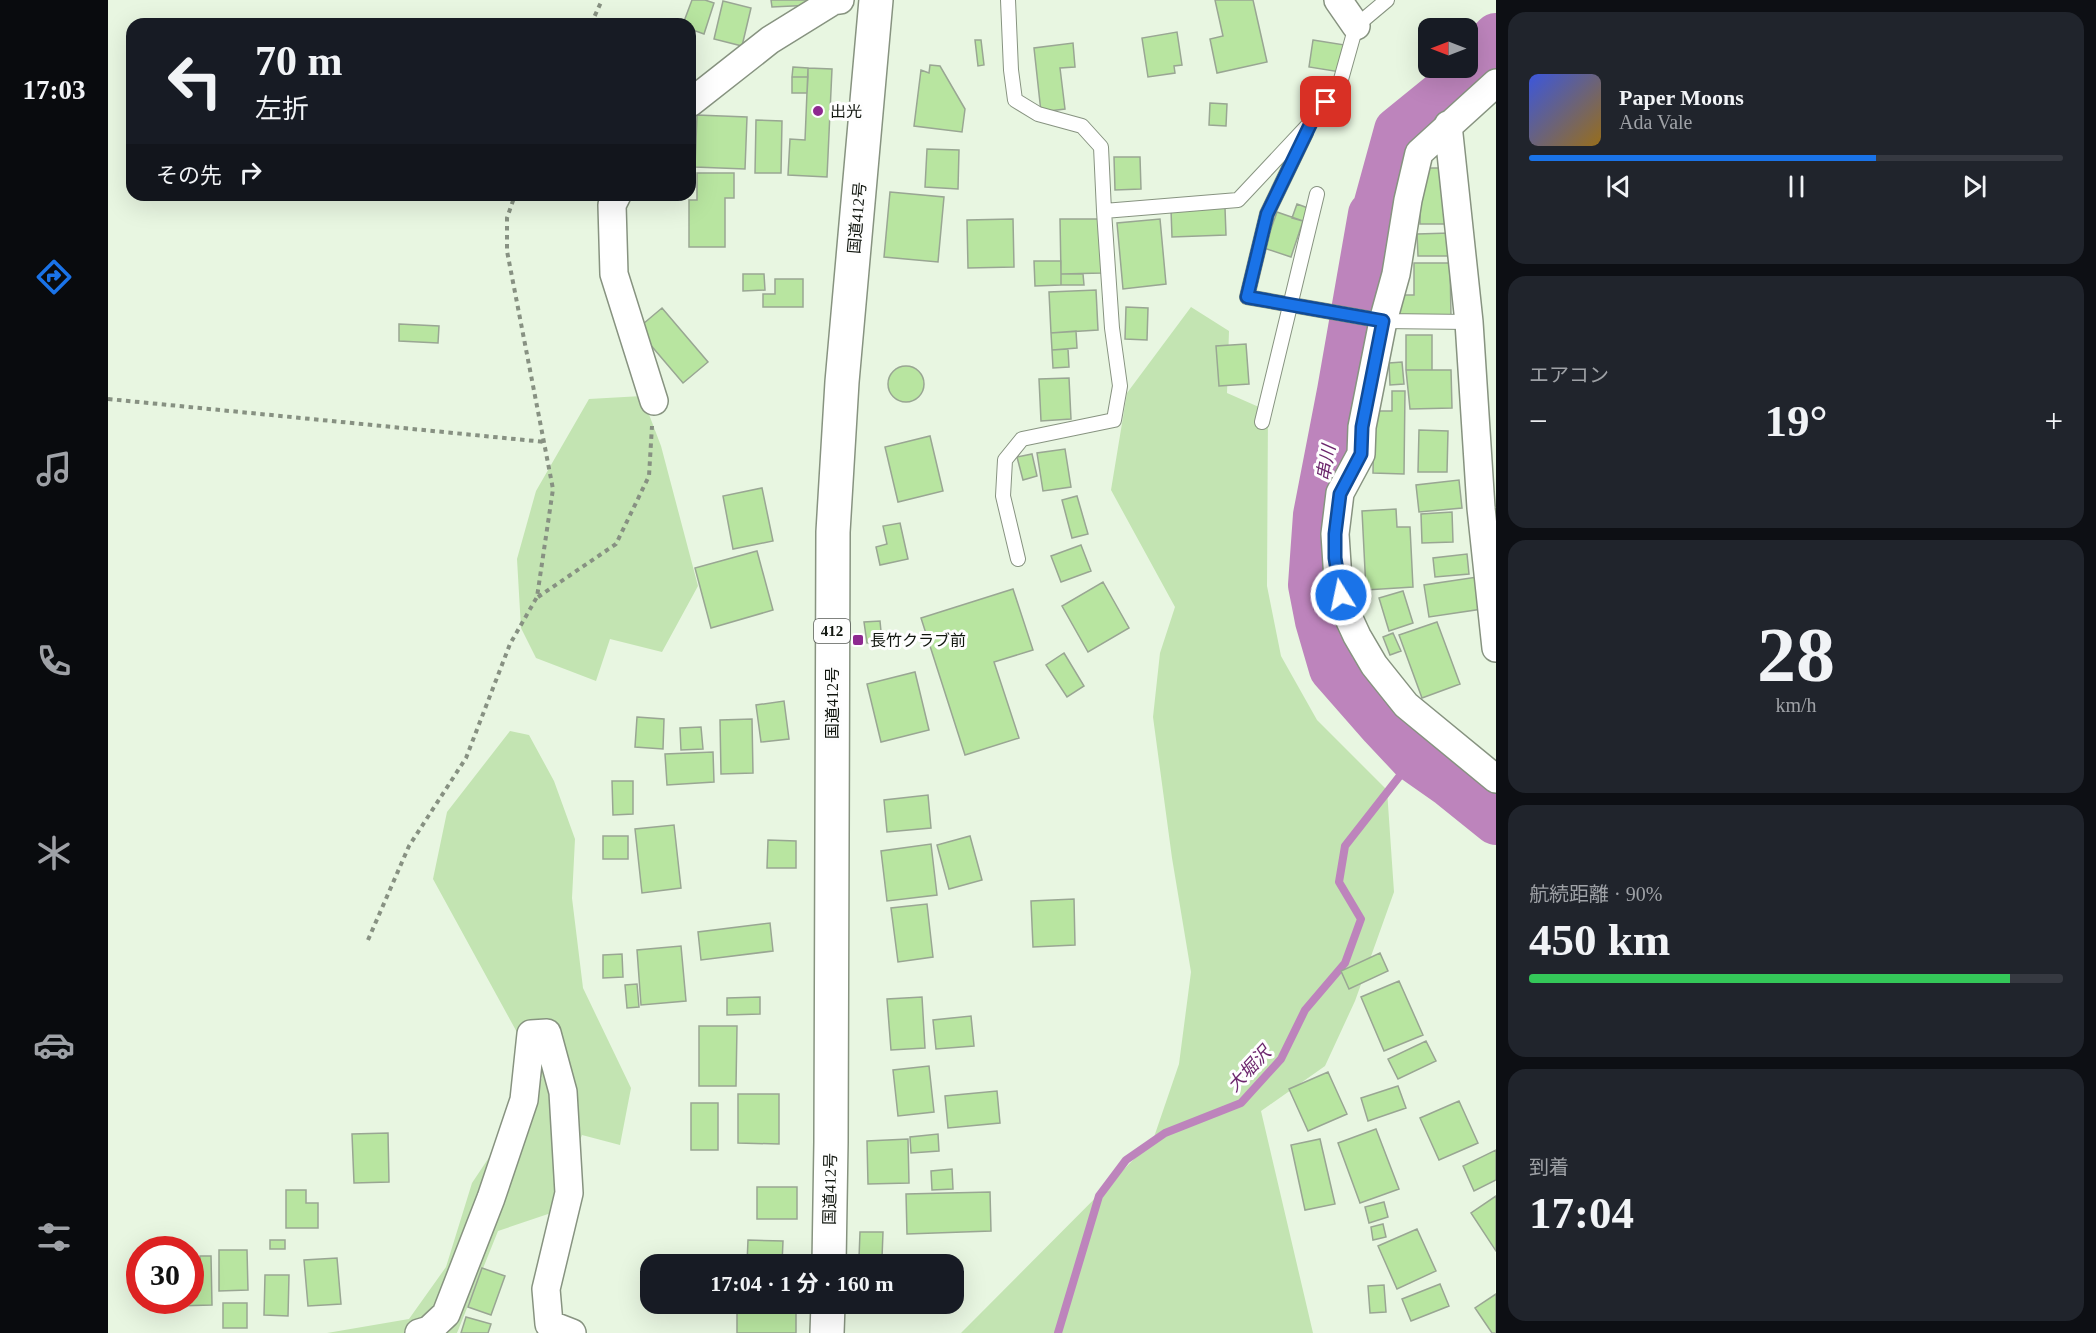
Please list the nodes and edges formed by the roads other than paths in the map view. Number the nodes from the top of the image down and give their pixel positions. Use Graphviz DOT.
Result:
graph roads {
  1 [pos="840,0"];
  2 [pos="876,0"];
  3 [pos="1008,0"];
  4 [pos="1338,0"];
  5 [pos="1387,0"];
  6 [pos="1356,26"];
  7 [pos="1496,83"];
  8 [pos="696,98"];
  9 [pos="1312,121"];
  10 [pos="1448,125"];
  11 [pos="1317,194"];
  12 [pos="614,201"];
  13 [pos="1104,211"];
  14 [pos="1289,303"];
  15 [pos="1383,321"];
  16 [pos="1469,321"];
  17 [pos="654,401"];
  18 [pos="1262,422"];
  19 [pos="1018,559"];
  20 [pos="1496,648"];
  21 [pos="1496,779"];
  22 [pos="828,1254"];
  23 [pos="828,1314"];
  24 [pos="419,1333"];
  25 [pos="572,1333"];
  26 [pos="827,1333"];
  1 -- 8 [label="street"];
  2 -- 22 [label="highway, 国道412号 / 412"];
  3 -- 13 [label="lane"];
  4 -- 6 [label="street"];
  5 -- 6 [label="lane"];
  6 -- 9 [label="lane"];
  7 -- 10 [label="street"];
  9 -- 13 [label="lane"];
  9 -- 14 [label="lane"];
  10 -- 15 [label="street"];
  10 -- 16 [label="street"];
  11 -- 14 [label="lane"];
  12 -- 17 [label="street"];
  13 -- 19 [label="lane"];
  14 -- 15 [label="lane"];
  14 -- 18 [label="lane"];
  15 -- 16 [label="lane"];
  15 -- 21 [label="street"];
  16 -- 20 [label="street"];
  23 -- 26 [label="highway"];
  24 -- 25 [label="street"];
}
